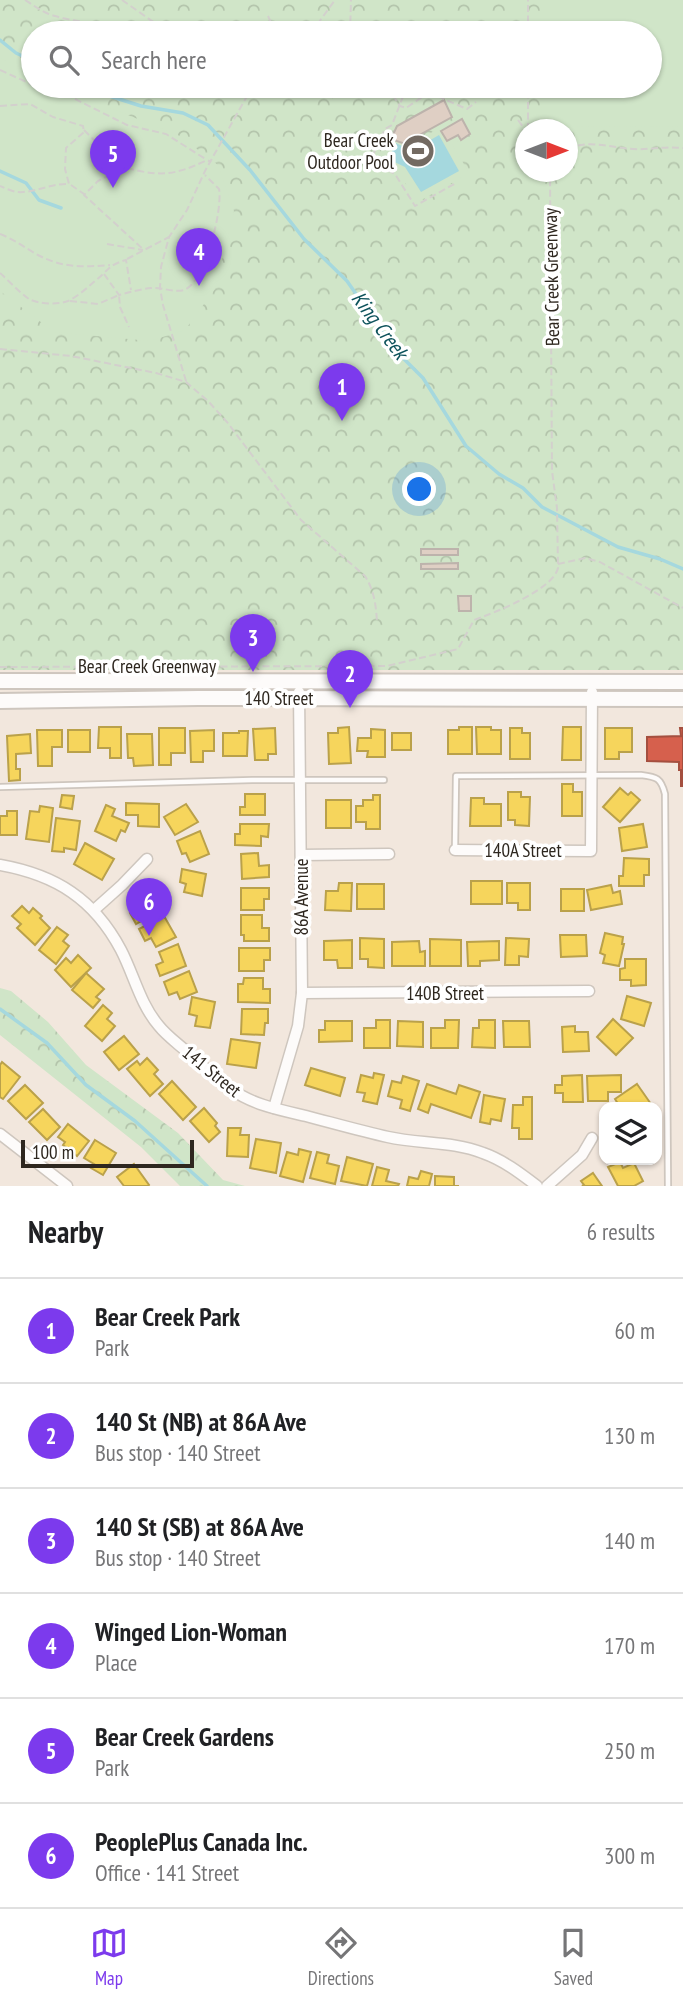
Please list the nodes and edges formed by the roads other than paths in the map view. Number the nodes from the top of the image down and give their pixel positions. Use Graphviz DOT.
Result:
graph roads {
  1 [pos="0,681"];
  2 [pos="299,681"];
  3 [pos="592,681"];
  4 [pos="683,682"];
  5 [pos="299,698"];
  6 [pos="592,698"];
  7 [pos="683,699"];
  8 [pos="0,701"];
  9 [pos="591,776"];
  10 [pos="300,780"];
  11 [pos="384,780"];
  12 [pos="0,787"];
  13 [pos="455,850"];
  14 [pos="301,855"];
  15 [pos="389,855"];
  16 [pos="147,859"];
  17 [pos="0,865"];
  18 [pos="94,910"];
  19 [pos="589,991"];
  20 [pos="302,993"];
  21 [pos="274,1108"];
  22 [pos="0,1134"];
  23 [pos="592,1138"];
  24 [pos="67,1186"];
  25 [pos="537,1186"];
  26 [pos="547,1186"];
  27 [pos="668,1186"];
  1 -- 2 [label="main road, 140 Street"];
  2 -- 3 [label="main road, 140 Street"];
  2 -- 5 [label="street, 86A Avenue"];
  3 -- 4 [label="main road, 140 Street"];
  3 -- 6 [label="street"];
  5 -- 6 [label="main road, 140 Street"];
  5 -- 8 [label="main road, 140 Street"];
  5 -- 10 [label="street, 86A Avenue"];
  6 -- 7 [label="main road, 140 Street"];
  6 -- 9 [label="street"];
  9 -- 13 [label="lane"];
  9 -- 13 [label="street, 140A Street"];
  9 -- 27 [label="lane"];
  10 -- 11 [label="lane"];
  10 -- 12 [label="lane"];
  10 -- 14 [label="street, 86A Avenue"];
  14 -- 15 [label="street"];
  14 -- 20 [label="street, 86A Avenue"];
  16 -- 18 [label="street"];
  17 -- 18 [label="street, 141 Street"];
  18 -- 21 [label="street, 141 Street"];
  19 -- 20 [label="street, 140B Street"];
  20 -- 21 [label="street, 86A Avenue"];
  21 -- 25 [label="street, 141 Street"];
  22 -- 24 [label="street"];
  23 -- 26 [label="street"];
}
